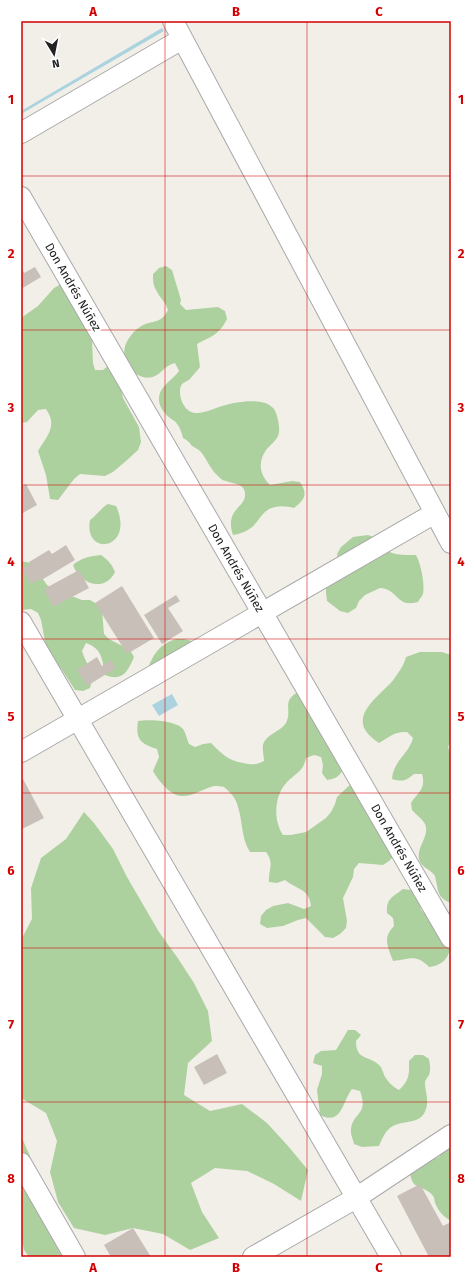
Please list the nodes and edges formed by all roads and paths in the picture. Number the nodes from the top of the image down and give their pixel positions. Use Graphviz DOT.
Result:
graph roads {
  1 [pos="173,21"];
  2 [pos="182,39"];
  3 [pos="21,133"];
  4 [pos="21,197"];
  5 [pos="435,513"];
  6 [pos="451,543"];
  7 [pos="262,612"];
  8 [pos="21,622"];
  9 [pos="78,719"];
  10 [pos="21,752"];
  11 [pos="451,938"];
  12 [pos="451,1135"];
  13 [pos="21,1163"];
  14 [pos="356,1198"];
  15 [pos="75,1257"];
  16 [pos="253,1257"];
  17 [pos="391,1257"];
  1 -- 2 [label="street"];
  2 -- 3 [label="street"];
  2 -- 5 [label="street"];
  4 -- 7 [label="street, Don Andrés Núñez"];
  5 -- 6 [label="street"];
  5 -- 7 [label="street"];
  7 -- 9 [label="street"];
  7 -- 11 [label="street, Don Andrés Núñez"];
  8 -- 9 [label="street"];
  9 -- 10 [label="street"];
  9 -- 14 [label="street"];
  12 -- 14 [label="street"];
  13 -- 15 [label="street"];
  14 -- 16 [label="street"];
  14 -- 17 [label="street"];
}
